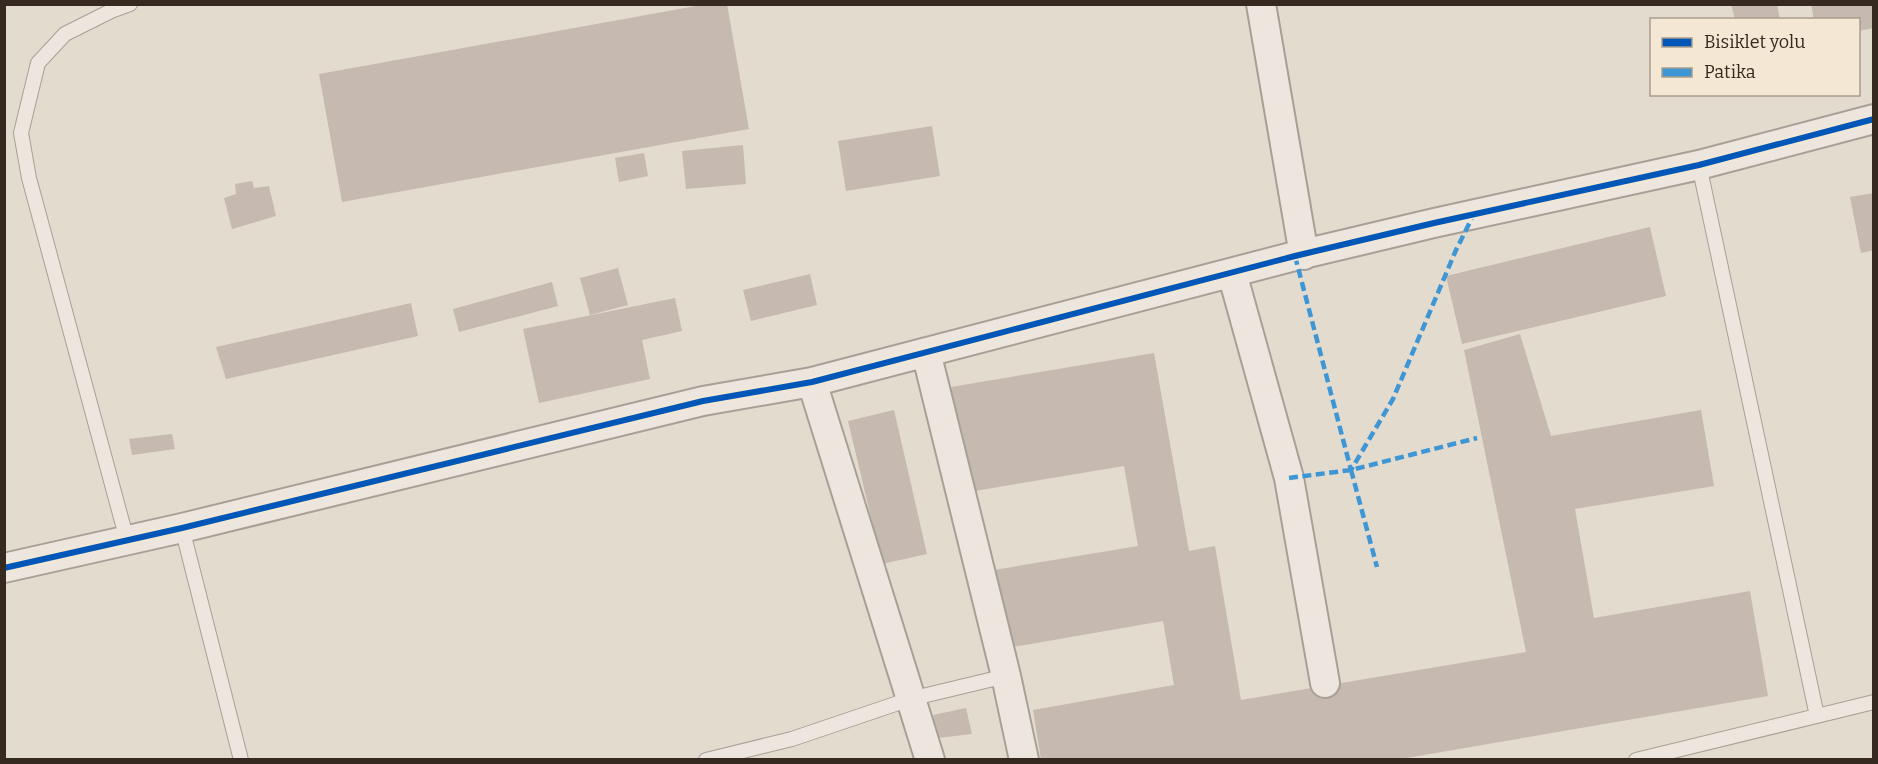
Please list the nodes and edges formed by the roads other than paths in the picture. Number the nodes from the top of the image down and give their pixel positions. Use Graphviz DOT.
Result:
graph roads {
  1 [pos="130,4"];
  2 [pos="1262,4"];
  3 [pos="1874,119"];
  4 [pos="1699,165"];
  5 [pos="1304,255"];
  6 [pos="1232,273"];
  7 [pos="926,352"];
  8 [pos="812,382"];
  9 [pos="182,528"];
  10 [pos="127,540"];
  11 [pos="4,568"];
  12 [pos="1006,676"];
  13 [pos="1325,683"];
  14 [pos="910,699"];
  15 [pos="1874,702"];
  16 [pos="1817,716"];
  17 [pos="241,759"];
  18 [pos="706,759"];
  19 [pos="930,759"];
  20 [pos="1024,759"];
  21 [pos="1636,759"];
  1 -- 10 [label="lane"];
  2 -- 5 [label="street"];
  3 -- 4 [label="street"];
  4 -- 5 [label="street"];
  4 -- 16 [label="lane"];
  5 -- 6 [label="street"];
  6 -- 7 [label="street"];
  6 -- 13 [label="street"];
  7 -- 8 [label="street"];
  7 -- 12 [label="street"];
  8 -- 9 [label="street"];
  8 -- 14 [label="street"];
  9 -- 10 [label="street"];
  9 -- 17 [label="lane"];
  10 -- 11 [label="street"];
  12 -- 14 [label="lane"];
  12 -- 20 [label="street"];
  14 -- 18 [label="lane"];
  14 -- 19 [label="street"];
  15 -- 16 [label="lane"];
  16 -- 21 [label="lane"];
}
